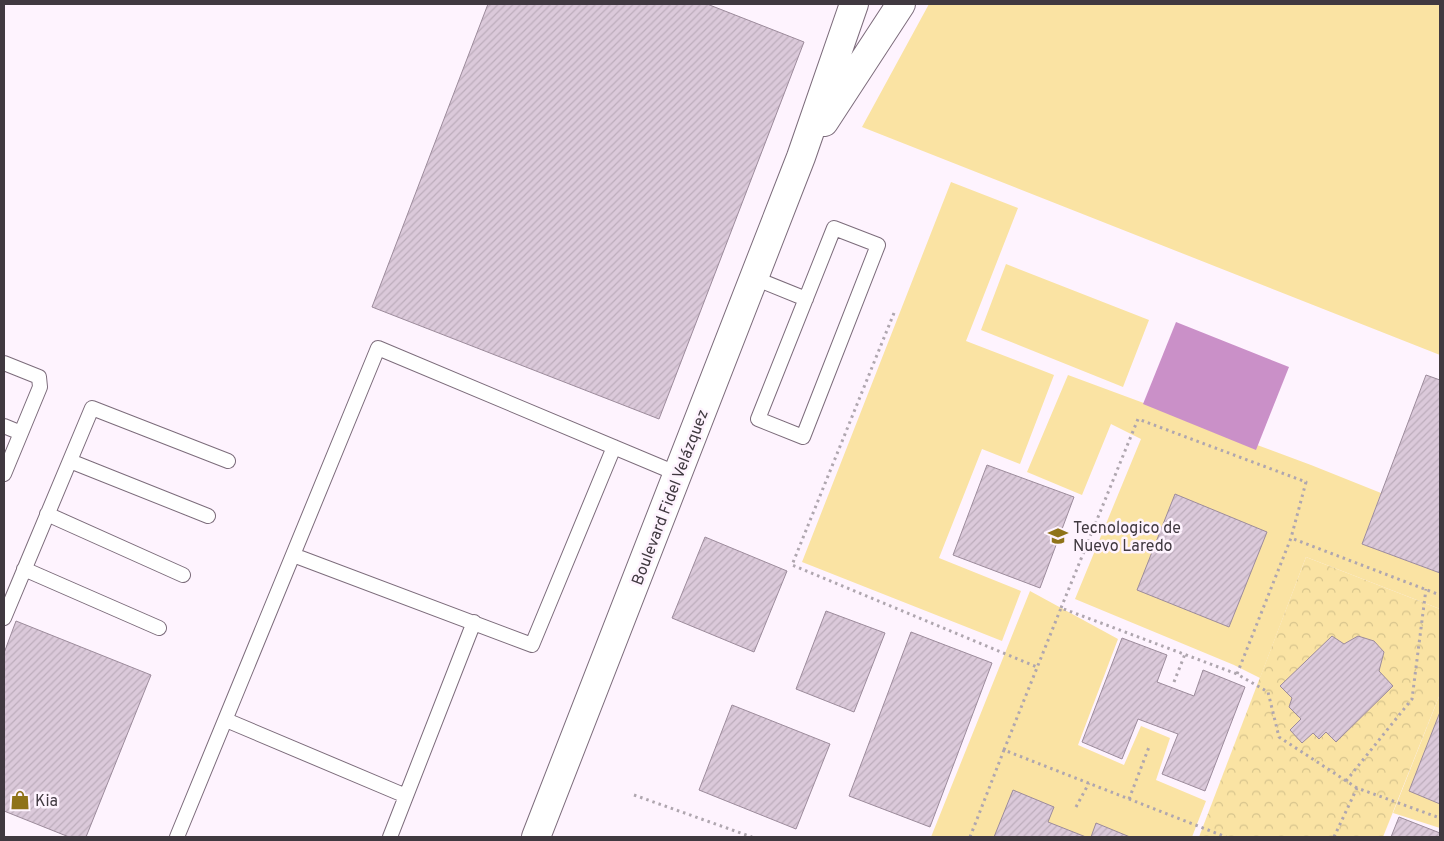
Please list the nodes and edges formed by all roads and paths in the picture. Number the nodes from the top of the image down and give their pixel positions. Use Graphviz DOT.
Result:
graph roads {
  1 [pos="854,4"];
  2 [pos="899,4"];
  3 [pos="801,157"];
  4 [pos="754,278"];
  5 [pos="806,299"];
  6 [pos="894,313"];
  7 [pos="4,363"];
  8 [pos="4,426"];
  9 [pos="21,433"];
  10 [pos="614,447"];
  11 [pos="70,460"];
  12 [pos="228,461"];
  13 [pos="4,474"];
  14 [pos="678,474"];
  15 [pos="47,514"];
  16 [pos="208,516"];
  17 [pos="1291,538"];
  18 [pos="292,555"];
  19 [pos="24,569"];
  20 [pos="183,575"];
  21 [pos="1426,590"];
  22 [pos="1440,595"];
  23 [pos="1061,608"];
  24 [pos="4,618"];
  25 [pos="474,622"];
  26 [pos="159,628"];
  27 [pos="1185,654"];
  28 [pos="1037,666"];
  29 [pos="1237,674"];
  30 [pos="1174,682"];
  31 [pos="226,720"];
  32 [pos="1149,747"];
  33 [pos="1004,750"];
  34 [pos="1346,781"];
  35 [pos="1089,783"];
  36 [pos="1357,788"];
  37 [pos="634,795"];
  38 [pos="406,796"];
  39 [pos="1129,799"];
  40 [pos="1076,807"];
  41 [pos="1440,818"];
  42 [pos="177,837"];
  43 [pos="390,837"];
  44 [pos="536,837"];
  45 [pos="752,837"];
  46 [pos="970,837"];
  47 [pos="1226,837"];
  48 [pos="1334,837"];
  1 -- 3 [label="street, Boulevard Fidel Velázquez"];
  2 -- 3 [label="street, Boulevard Fidel Velázquez"];
  3 -- 4 [label="street, Boulevard Fidel Velázquez"];
  4 -- 5 [label="lane"];
  4 -- 14 [label="street, Boulevard Fidel Velázquez"];
  5 -- 5 [label="lane"];
  6 -- 28 [label="path"];
  7 -- 9 [label="lane"];
  8 -- 9 [label="lane"];
  9 -- 13 [label="lane"];
  10 -- 14 [label="lane"];
  10 -- 18 [label="lane"];
  10 -- 25 [label="lane"];
  11 -- 12 [label="lane"];
  11 -- 15 [label="lane"];
  11 -- 16 [label="lane"];
  14 -- 44 [label="street, Boulevard Fidel Velázquez"];
  15 -- 19 [label="lane"];
  15 -- 20 [label="lane"];
  17 -- 21 [label="path"];
  17 -- 23 [label="path"];
  17 -- 29 [label="path"];
  18 -- 25 [label="lane"];
  18 -- 31 [label="lane"];
  19 -- 24 [label="lane"];
  19 -- 26 [label="lane"];
  21 -- 22 [label="path"];
  21 -- 34 [label="path"];
  23 -- 27 [label="path"];
  23 -- 28 [label="path"];
  25 -- 38 [label="lane"];
  27 -- 29 [label="path"];
  27 -- 30 [label="path"];
  28 -- 33 [label="path"];
  29 -- 34 [label="path"];
  31 -- 38 [label="lane"];
  31 -- 42 [label="lane"];
  32 -- 39 [label="path"];
  33 -- 35 [label="path"];
  33 -- 46 [label="path"];
  34 -- 36 [label="path"];
  35 -- 39 [label="path"];
  35 -- 40 [label="path"];
  36 -- 41 [label="path"];
  36 -- 48 [label="path"];
  37 -- 45 [label="path"];
  38 -- 43 [label="lane"];
  39 -- 47 [label="path"];
}
